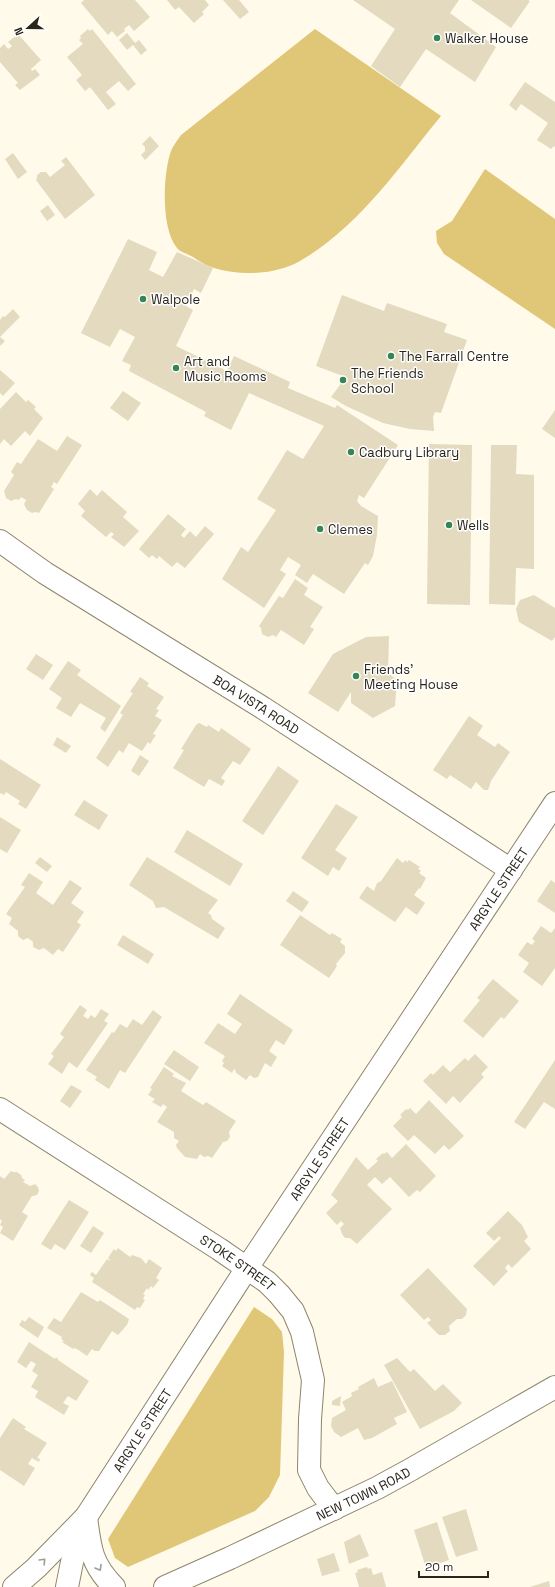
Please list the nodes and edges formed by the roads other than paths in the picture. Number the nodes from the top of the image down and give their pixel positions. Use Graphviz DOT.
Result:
graph roads {
  1 [pos="0,541"];
  2 [pos="555,802"];
  3 [pos="511,870"];
  4 [pos="0,1109"];
  5 [pos="247,1268"];
  6 [pos="555,1387"];
  7 [pos="334,1509"];
  8 [pos="86,1517"];
  9 [pos="14,1587"];
  10 [pos="67,1587"];
  11 [pos="114,1587"];
  12 [pos="165,1587"];
  1 -- 3 [label="main road, BOA VISTA ROAD"];
  2 -- 3 [label="main road, ARGYLE STREET"];
  3 -- 5 [label="main road, ARGYLE STREET"];
  4 -- 5 [label="main road, STOKE STREET"];
  5 -- 7 [label="main road, STOKE STREET"];
  5 -- 8 [label="main road, ARGYLE STREET"];
  6 -- 7 [label="main road, NEW TOWN ROAD"];
  7 -- 12 [label="main road, NEW TOWN ROAD"];
  9 -- 8 [label="main road, ARGYLE STREET, one-way"];
  8 -- 10 [label="main road, ARGYLE STREET"];
  8 -- 11 [label="main road, one-way"];
}
